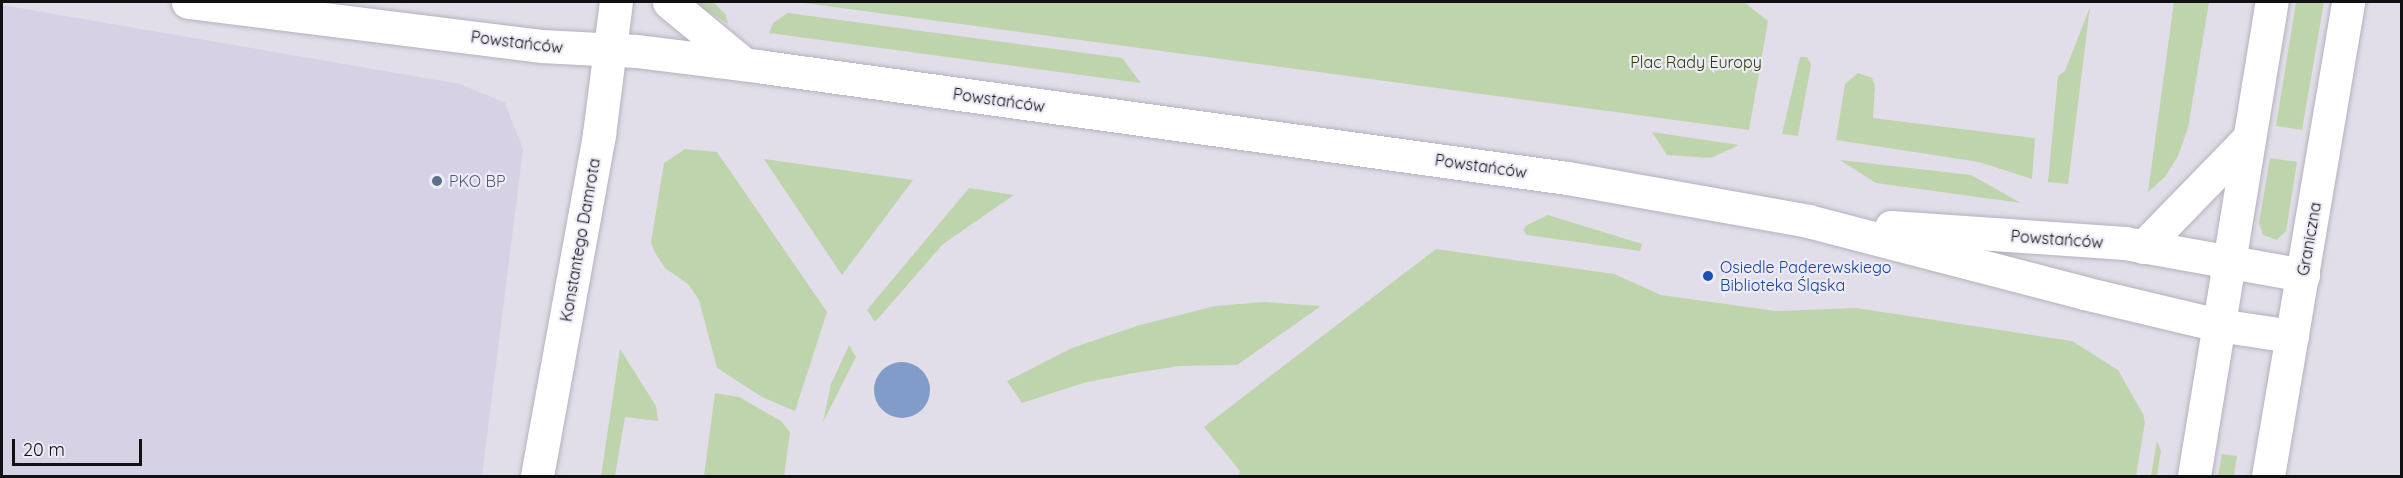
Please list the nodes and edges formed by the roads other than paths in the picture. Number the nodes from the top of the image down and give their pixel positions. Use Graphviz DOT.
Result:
graph roads {
  1 [pos="188,2"];
  2 [pos="615,2"];
  3 [pos="669,2"];
  4 [pos="2272,2"];
  5 [pos="2348,2"];
  6 [pos="609,51"];
  7 [pos="745,65"];
  8 [pos="2248,139"];
  9 [pos="1808,221"];
  10 [pos="2143,247"];
  11 [pos="2228,262"];
  12 [pos="2303,275"];
  13 [pos="2218,325"];
  14 [pos="2292,336"];
  15 [pos="537,477"];
  16 [pos="2194,477"];
  17 [pos="2268,477"];
  1 -- 6 [label="street, Powstańców"];
  2 -- 6 [label="street, Konstantego Damrota"];
  3 -- 7 [label="street"];
  4 -- 8 [label="street"];
  5 -- 12 [label="street, Graniczna"];
  6 -- 7 [label="street, Powstańców"];
  6 -- 15 [label="street, Konstantego Damrota"];
  7 -- 9 [label="street, Powstańców"];
  8 -- 10 [label="street"];
  8 -- 11 [label="street"];
  9 -- 10 [label="street, Powstańców"];
  9 -- 13 [label="street, Powstańców"];
  10 -- 11 [label="street, Powstańców"];
  11 -- 12 [label="street, Powstańców"];
  11 -- 13 [label="street"];
  12 -- 14 [label="street, Graniczna"];
  13 -- 14 [label="street, Powstańców"];
  13 -- 16 [label="street"];
  14 -- 17 [label="street, Graniczna"];
}
